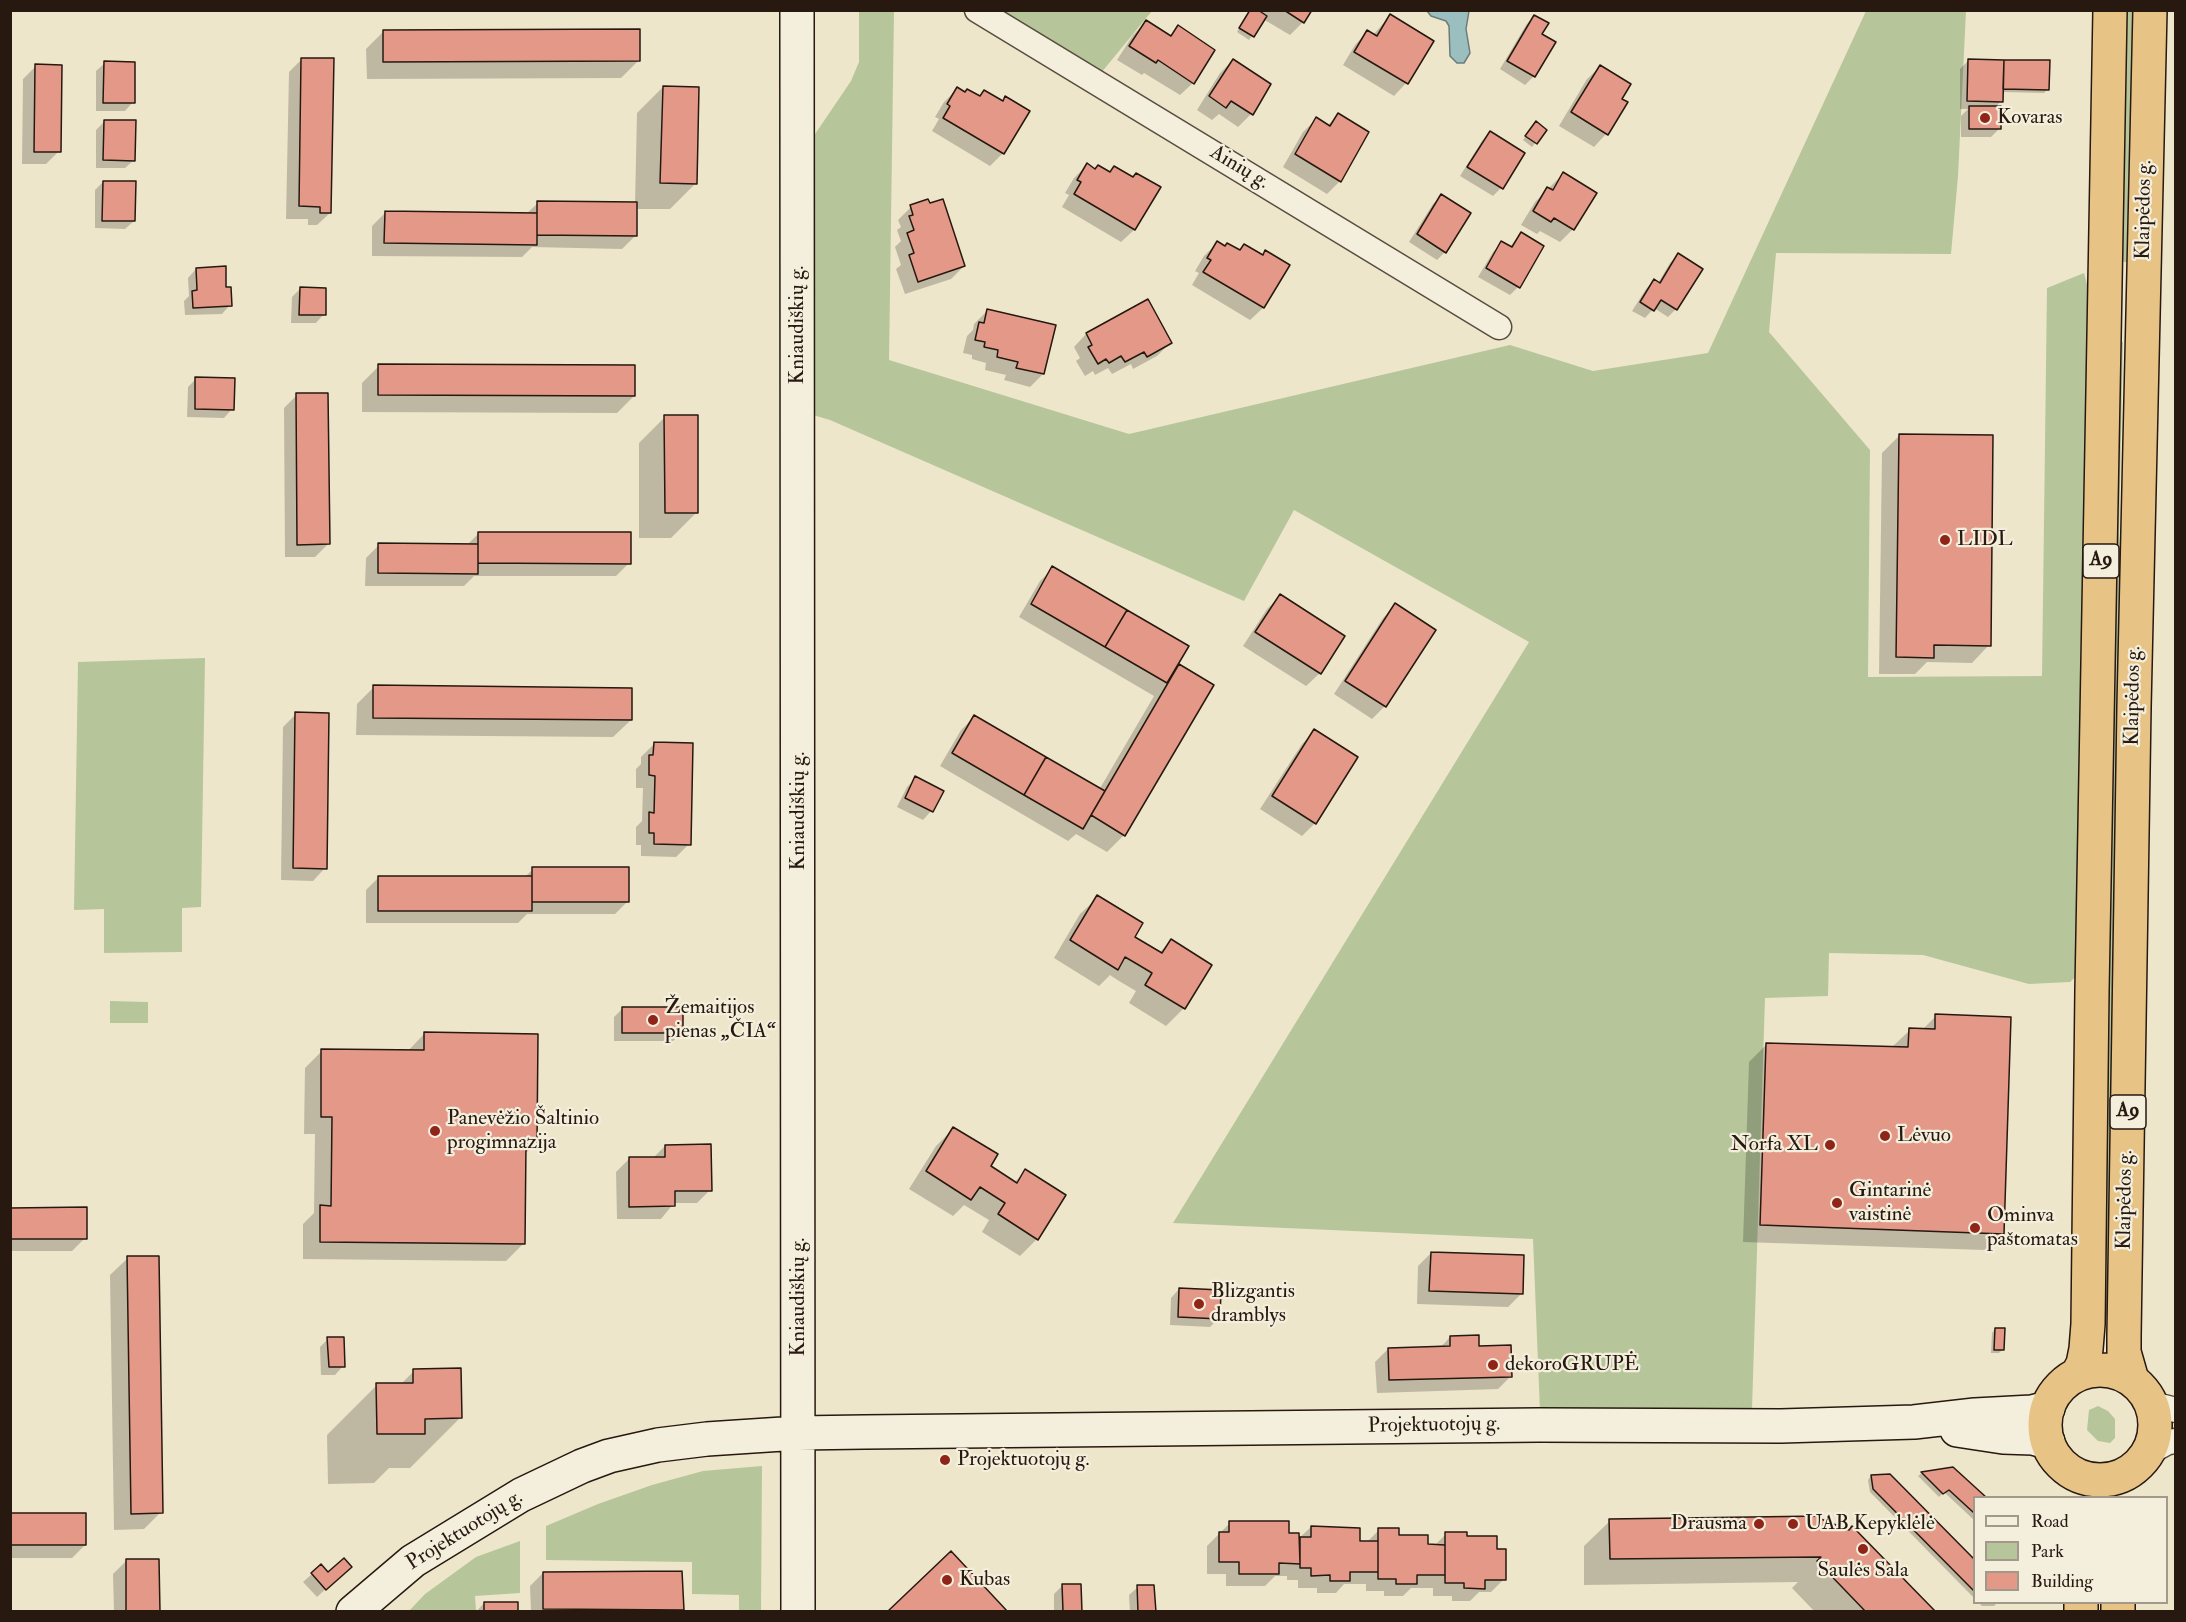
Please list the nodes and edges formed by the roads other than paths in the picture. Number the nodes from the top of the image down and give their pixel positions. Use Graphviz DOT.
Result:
graph roads {
  1 [pos="797,10"];
  2 [pos="977,10"];
  3 [pos="2110,10"];
  4 [pos="2150,10"];
  5 [pos="2106,281"];
  6 [pos="2143,282"];
  7 [pos="1499,327"];
  8 [pos="2077,1375"];
  9 [pos="2152,1397"];
  10 [pos="2048,1408"];
  11 [pos="1914,1422"];
  12 [pos="798,1433"];
  13 [pos="2048,1443"];
  14 [pos="2144,1466"];
  15 [pos="2081,1486"];
  16 [pos="353,1611"];
  17 [pos="798,1611"];
  1 -- 12 [label="main road, Kniaudiškių g."];
  2 -- 7 [label="street, Ainių g."];
  3 -- 5 [label="highway, Klaipėdos g. / A9"];
  4 -- 6 [label="highway, Klaipėdos g. / A9"];
  5 -- 6 [label="highway"];
  5 -- 8 [label="highway, Klaipėdos g. / A9"];
  6 -- 9 [label="highway, Klaipėdos g. / A9"];
  8 -- 9 [label="highway"];
  8 -- 10 [label="highway, Klaipėdos g."];
  9 -- 14 [label="highway, Klaipėdos g."];
  10 -- 11 [label="main road, Projektuotojų g."];
  10 -- 13 [label="highway"];
  11 -- 12 [label="main road, Projektuotojų g."];
  11 -- 13 [label="main road, Projektuotojų g."];
  12 -- 16 [label="main road, Projektuotojų g."];
  12 -- 17 [label="main road, Kniaudiškių g."];
  13 -- 15 [label="highway, Klaipėdos g."];
  14 -- 15 [label="highway, Klaipėdos g."];
}
